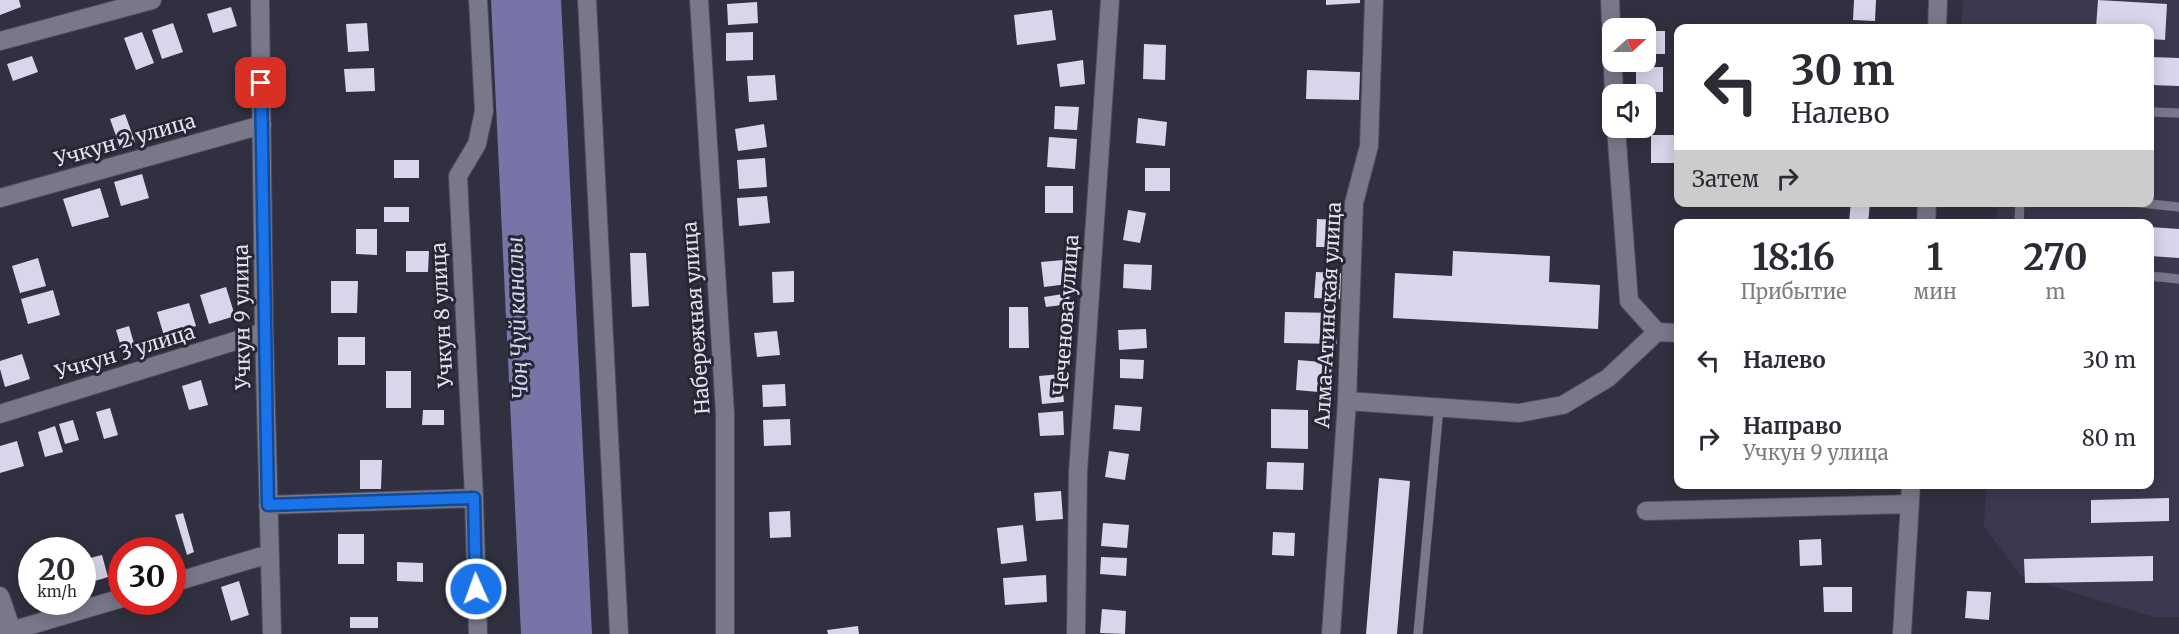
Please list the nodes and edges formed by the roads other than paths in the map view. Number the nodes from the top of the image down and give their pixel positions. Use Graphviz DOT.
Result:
graph roads {
  1 [pos="152,0"];
  2 [pos="260,0"];
  3 [pos="478,0"];
  4 [pos="587,0"];
  5 [pos="699,0"];
  6 [pos="1110,0"];
  7 [pos="1374,0"];
  8 [pos="1610,0"];
  9 [pos="1938,0"];
  10 [pos="1937,24"];
  11 [pos="0,41"];
  12 [pos="1614,84"];
  13 [pos="2154,112"];
  14 [pos="2179,113"];
  15 [pos="262,125"];
  16 [pos="1617,138"];
  17 [pos="0,198"];
  18 [pos="2154,204"];
  19 [pos="2179,207"];
  20 [pos="2154,276"];
  21 [pos="2179,279"];
  22 [pos="264,332"];
  23 [pos="1657,332"];
  24 [pos="1674,333"];
  25 [pos="1347,401"];
  26 [pos="1439,407"];
  27 [pos="0,414"];
  28 [pos="1911,489"];
  29 [pos="474,498"];
  30 [pos="1910,504"];
  31 [pos="268,505"];
  32 [pos="1646,511"];
  33 [pos="269,554"];
  34 [pos="186,579"];
  35 [pos="0,596"];
  36 [pos="108,602"];
  37 [pos="8,633"];
  38 [pos="272,634"];
  39 [pos="478,634"];
  40 [pos="619,634"];
  41 [pos="725,634"];
  42 [pos="1076,634"];
  43 [pos="1330,634"];
  44 [pos="1418,634"];
  45 [pos="1902,634"];
  1 -- 11 [label="street"];
  2 -- 15 [label="street, Учкун 9 улица"];
  3 -- 29 [label="street, Учкун 8 улица"];
  4 -- 40 [label="street"];
  5 -- 41 [label="street, Набережная улица"];
  6 -- 42 [label="street, Чеченова улица"];
  7 -- 25 [label="street, Алма-Атинская улица"];
  8 -- 12 [label="street"];
  9 -- 10 [label="street"];
  13 -- 14 [label="lane"];
  15 -- 17 [label="street, Учкун 2 улица"];
  15 -- 22 [label="street, Учкун 9 улица"];
  16 -- 23 [label="street"];
  18 -- 19 [label="lane"];
  20 -- 21 [label="lane"];
  22 -- 27 [label="street, Учкун 3 улица"];
  22 -- 31 [label="street, Учкун 9 улица"];
  23 -- 24 [label="street"];
  23 -- 26 [label="street"];
  25 -- 26 [label="street"];
  25 -- 43 [label="street, Алма-Атинская улица"];
  26 -- 44 [label="lane"];
  28 -- 30 [label="street"];
  29 -- 31 [label="street"];
  29 -- 39 [label="street, Учкун 8 улица"];
  30 -- 32 [label="street"];
  30 -- 45 [label="street"];
  31 -- 33 [label="street, Учкун 9 улица"];
  33 -- 34 [label="street"];
  33 -- 38 [label="street, Учкун 9 улица"];
  35 -- 37 [label="street"];
  36 -- 37 [label="street"];
}
